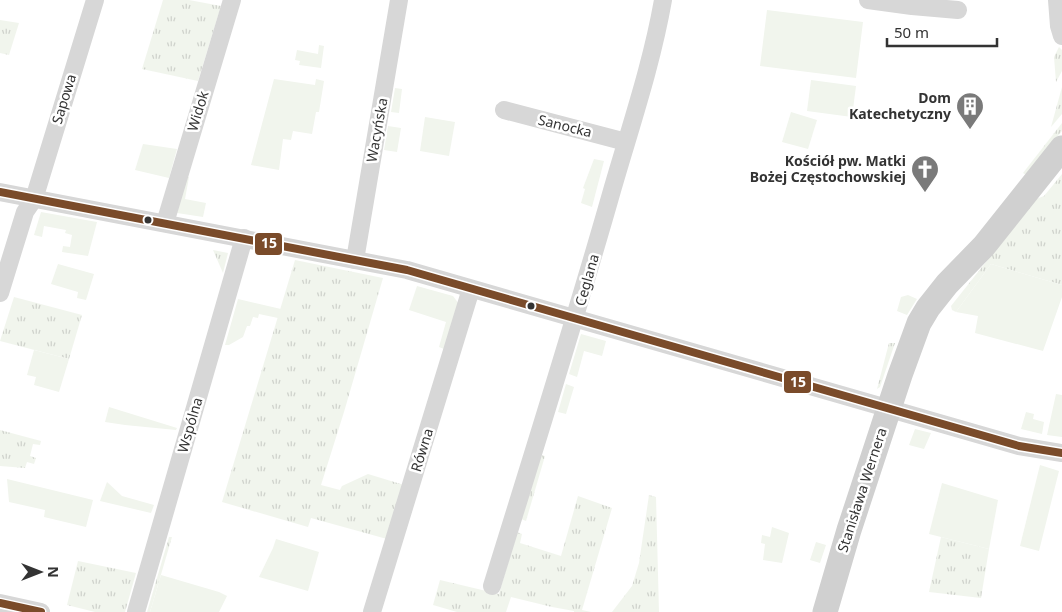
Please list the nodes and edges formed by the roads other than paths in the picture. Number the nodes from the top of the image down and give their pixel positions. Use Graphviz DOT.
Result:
graph roads {
  1 [pos="95,0"];
  2 [pos="232,0"];
  3 [pos="399,0"];
  4 [pos="663,0"];
  5 [pos="868,0"];
  6 [pos="1057,0"];
  7 [pos="958,10"];
  8 [pos="1062,36"];
  9 [pos="504,110"];
  10 [pos="626,142"];
  11 [pos="1062,148"];
  12 [pos="0,192"];
  13 [pos="34,199"];
  14 [pos="165,223"];
  15 [pos="244,238"];
  16 [pos="355,260"];
  17 [pos="471,289"];
  18 [pos="0,293"];
  19 [pos="575,318"];
  20 [pos="895,410"];
  21 [pos="1062,453"];
  22 [pos="492,586"];
  23 [pos="0,603"];
  24 [pos="41,612"];
  25 [pos="136,612"];
  26 [pos="372,612"];
  27 [pos="825,612"];
  28 [pos="835,612"];
  1 -- 13 [label="street, Sapowa"];
  2 -- 14 [label="street, Widok"];
  3 -- 16 [label="street, Wacyńska"];
  4 -- 10 [label="street, Ceglana"];
  5 -- 7 [label="street"];
  6 -- 8 [label="street"];
  9 -- 10 [label="street, Sanocka"];
  10 -- 19 [label="street, Ceglana"];
  11 -- 20 [label="street, Stanisława Wernera"];
  12 -- 13 [label="street"];
  13 -- 14 [label="street"];
  13 -- 18 [label="street, Sapowa"];
  14 -- 15 [label="street"];
  15 -- 16 [label="street"];
  15 -- 25 [label="street, Wspólna"];
  16 -- 17 [label="street"];
  17 -- 19 [label="street"];
  17 -- 26 [label="street, Równa"];
  19 -- 20 [label="street"];
  19 -- 22 [label="street, Ceglana"];
  20 -- 21 [label="street"];
  20 -- 27 [label="street, Stanisława Wernera"];
  20 -- 28 [label="street, Stanisława Wernera"];
  23 -- 24 [label="street"];
}
